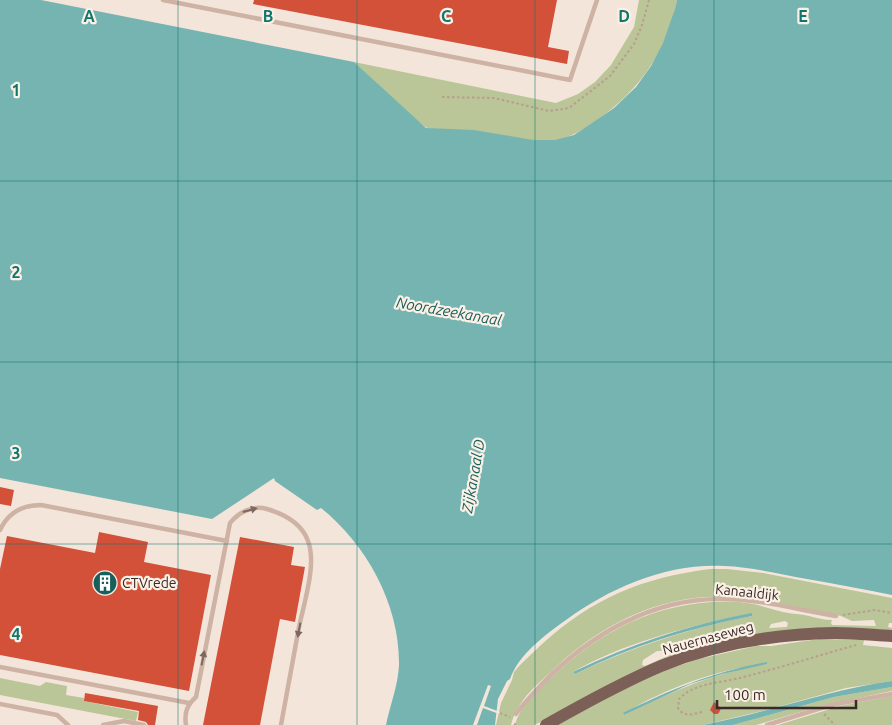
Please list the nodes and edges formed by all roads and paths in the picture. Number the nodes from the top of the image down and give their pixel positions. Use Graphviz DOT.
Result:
graph roads {
  1 [pos="163,0"];
  2 [pos="597,0"];
  3 [pos="0,530"];
  4 [pos="227,541"];
  5 [pos="892,613"];
  6 [pos="836,616"];
  7 [pos="892,636"];
  8 [pos="863,643"];
  9 [pos="0,667"];
  10 [pos="892,694"];
  11 [pos="0,704"];
  12 [pos="189,704"];
  13 [pos="820,708"];
  14 [pos="702,712"];
  15 [pos="500,713"];
  16 [pos="516,716"];
  17 [pos="68,725"];
  18 [pos="103,725"];
  19 [pos="144,725"];
  20 [pos="186,725"];
  21 [pos="280,725"];
  22 [pos="546,725"];
  23 [pos="767,725"];
  24 [pos="834,725"];
  1 -- 2 [label="lane"];
  3 -- 4 [label="lane"];
  12 -- 4 [label="lane, one-way"];
  4 -- 21 [label="lane, one-way"];
  5 -- 6 [label="path"];
  6 -- 16 [label="lane, Kanaaldijk"];
  7 -- 22 [label="main road, Nauernaseweg"];
  8 -- 14 [label="path"];
  9 -- 12 [label="lane"];
  10 -- 13 [label="lane"];
  11 -- 17 [label="lane"];
  12 -- 20 [label="lane"];
  13 -- 23 [label="lane"];
  13 -- 24 [label="path"];
  15 -- 16 [label="path"];
  18 -- 19 [label="lane"];
}
